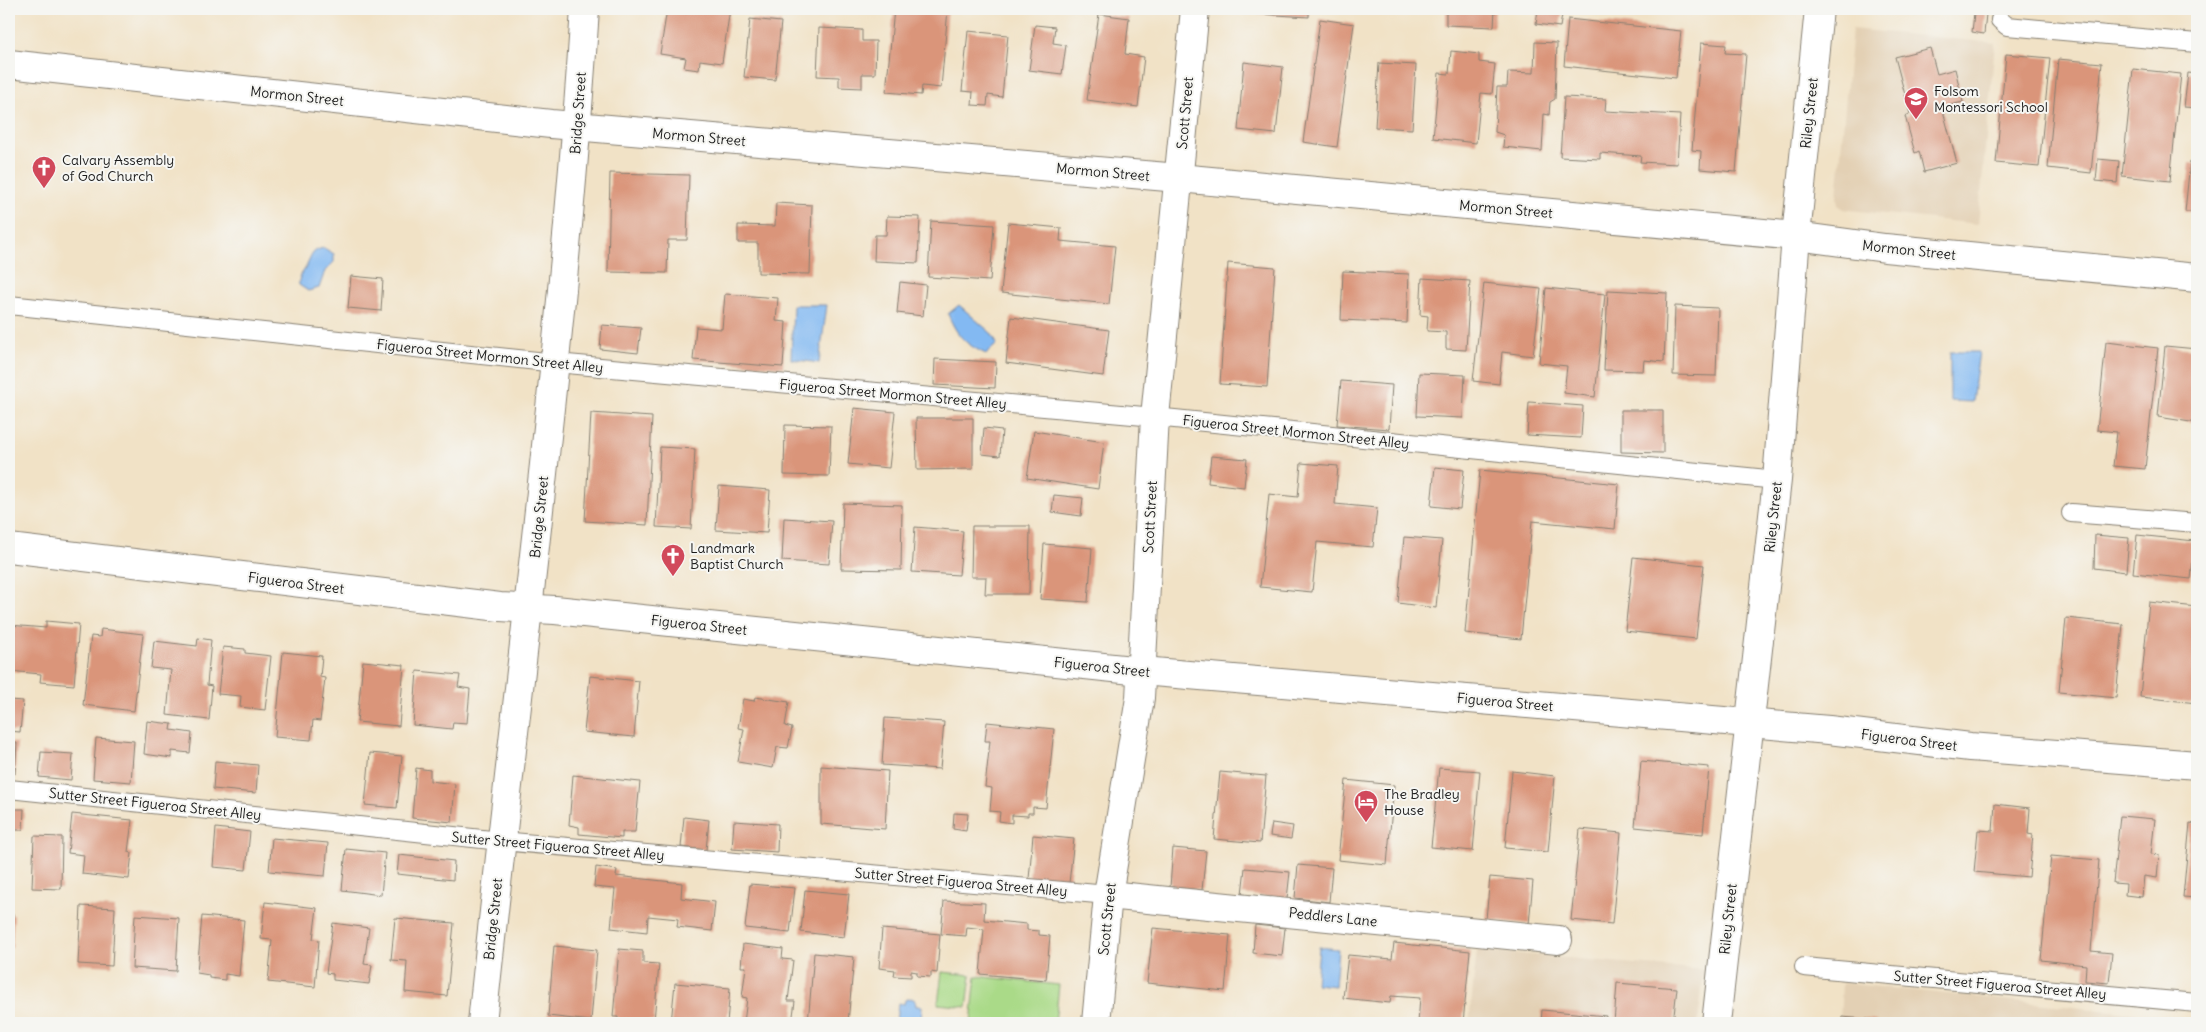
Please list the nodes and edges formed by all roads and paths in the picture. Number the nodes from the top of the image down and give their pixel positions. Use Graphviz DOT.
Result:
graph roads {
  1 [pos="585,9"];
  2 [pos="1195,9"];
  3 [pos="1819,9"];
  4 [pos="2000,20"];
  5 [pos="2197,44"];
  6 [pos="9,64"];
  7 [pos="578,126"];
  8 [pos="1179,178"];
  9 [pos="1796,236"];
  10 [pos="2197,278"];
  11 [pos="9,305"];
  12 [pos="556,364"];
  13 [pos="1155,417"];
  14 [pos="1777,480"];
  15 [pos="2071,513"];
  16 [pos="2197,523"];
  17 [pos="9,548"];
  18 [pos="528,608"];
  19 [pos="1142,671"];
  20 [pos="1751,724"];
  21 [pos="2197,765"];
  22 [pos="9,789"];
  23 [pos="501,841"];
  24 [pos="1108,895"];
  25 [pos="1558,940"];
  26 [pos="1804,966"];
  27 [pos="2197,1003"];
  28 [pos="482,1023"];
  29 [pos="1096,1023"];
  30 [pos="1716,1023"];
  1 -- 7 [label="street, Bridge Street"];
  2 -- 8 [label="street, Scott Street"];
  3 -- 9 [label="street, Riley Street"];
  4 -- 5 [label="lane"];
  6 -- 7 [label="street, Mormon Street"];
  7 -- 8 [label="street, Mormon Street"];
  7 -- 12 [label="street, Bridge Street"];
  8 -- 9 [label="street, Mormon Street"];
  8 -- 13 [label="street, Scott Street"];
  9 -- 10 [label="street, Mormon Street"];
  9 -- 14 [label="street, Riley Street"];
  11 -- 12 [label="lane, Figueroa Street Mormon Street Alley"];
  12 -- 13 [label="lane, Figueroa Street Mormon Street Alley"];
  12 -- 18 [label="street, Bridge Street"];
  13 -- 14 [label="lane, Figueroa Street Mormon Street Alley"];
  13 -- 19 [label="street, Scott Street"];
  14 -- 20 [label="street, Riley Street"];
  15 -- 16 [label="lane"];
  17 -- 18 [label="street, Figueroa Street"];
  18 -- 19 [label="street, Figueroa Street"];
  18 -- 23 [label="street, Bridge Street"];
  19 -- 20 [label="street, Figueroa Street"];
  19 -- 24 [label="street, Scott Street"];
  20 -- 21 [label="street, Figueroa Street"];
  20 -- 30 [label="street, Riley Street"];
  22 -- 23 [label="lane, Sutter Street Figueroa Street Alley"];
  23 -- 24 [label="lane, Sutter Street Figueroa Street Alley"];
  23 -- 28 [label="street, Bridge Street"];
  24 -- 25 [label="street, Peddlers Lane"];
  24 -- 29 [label="street, Scott Street"];
  26 -- 27 [label="lane, Sutter Street Figueroa Street Alley"];
}
